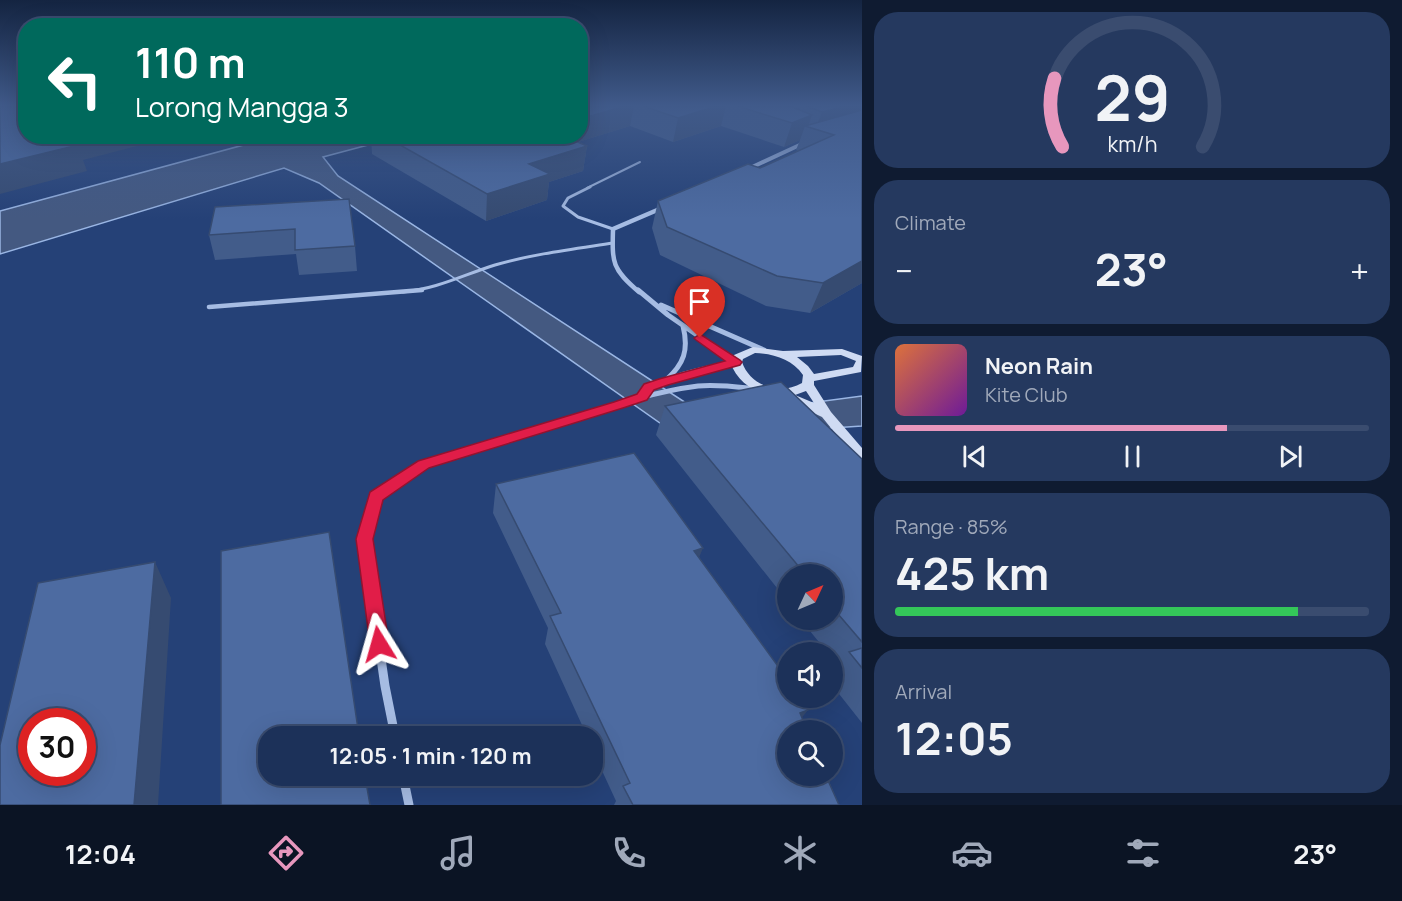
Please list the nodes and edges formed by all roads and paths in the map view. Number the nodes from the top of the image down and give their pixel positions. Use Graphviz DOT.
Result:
graph roads {
  1 [pos="804,144"];
  2 [pos="640,162"];
  3 [pos="740,172"];
  4 [pos="666,206"];
  5 [pos="613,230"];
  6 [pos="613,243"];
  7 [pos="652,301"];
  8 [pos="208,307"];
  9 [pos="682,325"];
  10 [pos="764,350"];
  11 [pos="783,354"];
  12 [pos="862,360"];
  13 [pos="735,362"];
  14 [pos="664,382"];
  15 [pos="809,382"];
  16 [pos="766,390"];
  17 [pos="781,393"];
  18 [pos="642,397"];
  19 [pos="827,415"];
  20 [pos="862,456"];
  21 [pos="393,726"];
  22 [pos="405,786"];
  23 [pos="409,805"];
  1 -- 3 [label="street"];
  2 -- 5 [label="lane"];
  4 -- 5 [label="street"];
  5 -- 6 [label="street"];
  6 -- 7 [label="street"];
  6 -- 8 [label="lane"];
  7 -- 9 [label="street"];
  7 -- 10 [label="street"];
  9 -- 13 [label="street"];
  9 -- 14 [label="street"];
  10 -- 11 [label="street"];
  10 -- 13 [label="street"];
  11 -- 12 [label="street"];
  11 -- 15 [label="street"];
  12 -- 15 [label="street"];
  13 -- 14 [label="street"];
  13 -- 16 [label="street"];
  14 -- 18 [label="street"];
  15 -- 17 [label="street"];
  15 -- 19 [label="street"];
  16 -- 17 [label="street"];
  16 -- 18 [label="street"];
  17 -- 19 [label="street"];
  18 -- 21 [label="street"];
  19 -- 20 [label="street"];
  22 -- 23 [label="street"];
}
